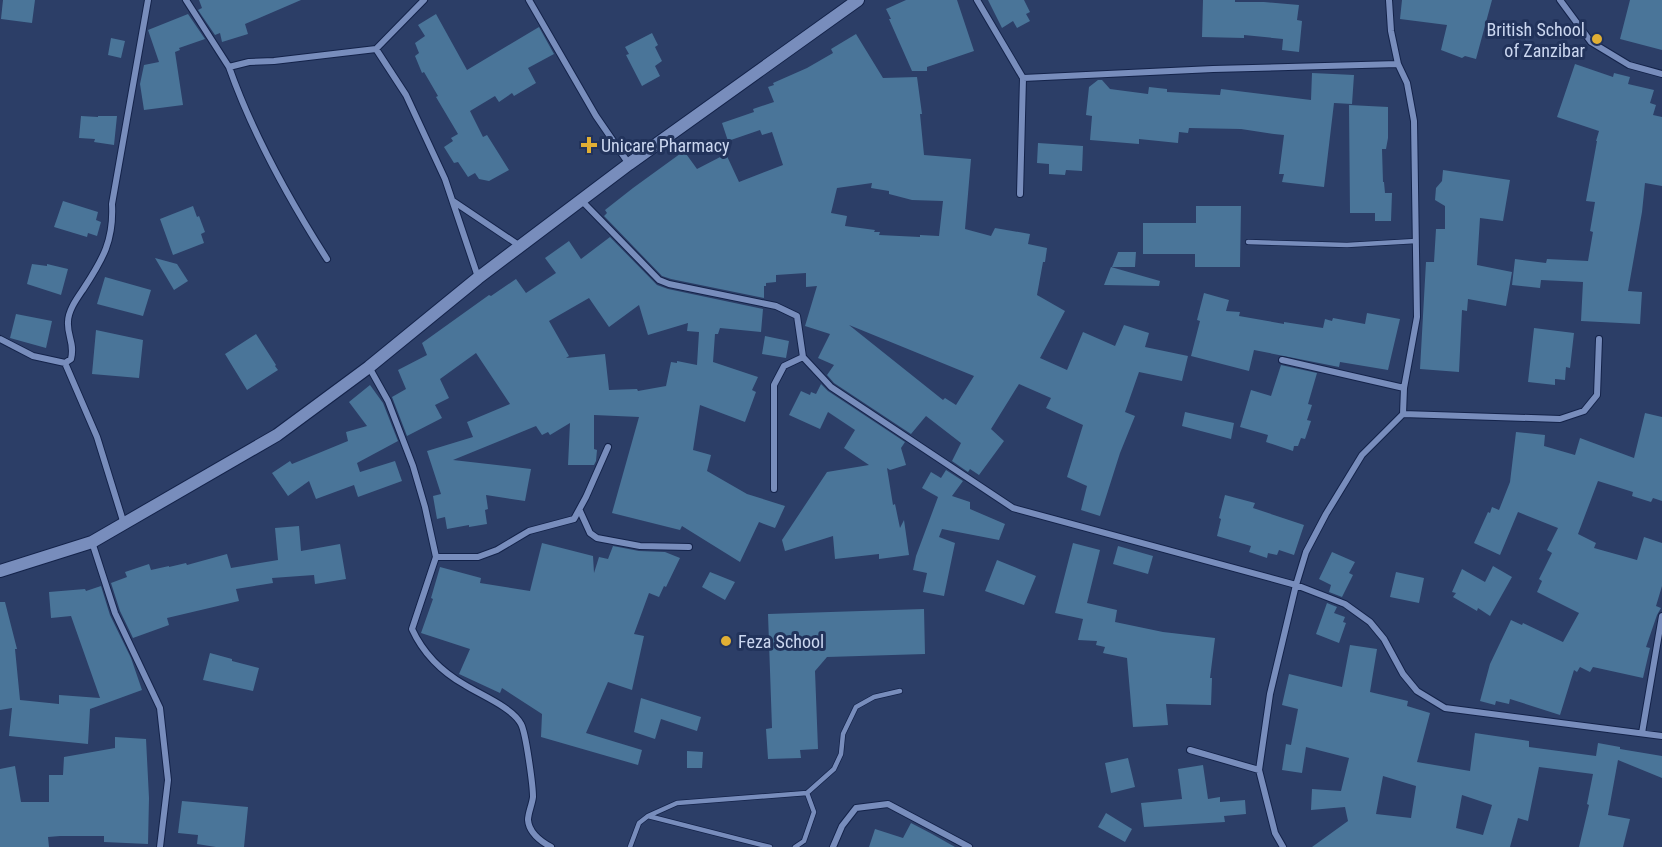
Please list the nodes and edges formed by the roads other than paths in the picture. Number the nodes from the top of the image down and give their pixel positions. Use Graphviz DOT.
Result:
graph roads {
  1 [pos="148,0"];
  2 [pos="186,0"];
  3 [pos="424,0"];
  4 [pos="529,0"];
  5 [pos="858,0"];
  6 [pos="977,0"];
  7 [pos="1389,0"];
  8 [pos="1560,0"];
  9 [pos="376,49"];
  10 [pos="1398,64"];
  11 [pos="229,67"];
  12 [pos="1662,75"];
  13 [pos="1023,78"];
  14 [pos="629,164"];
  15 [pos="1020,194"];
  16 [pos="452,200"];
  17 [pos="581,200"];
  18 [pos="1416,241"];
  19 [pos="1248,242"];
  20 [pos="520,246"];
  21 [pos="327,259"];
  22 [pos="478,278"];
  23 [pos="0,339"];
  24 [pos="1599,339"];
  25 [pos="803,357"];
  26 [pos="1281,360"];
  27 [pos="65,363"];
  28 [pos="369,367"];
  29 [pos="1404,388"];
  30 [pos="1403,414"];
  31 [pos="608,447"];
  32 [pos="774,489"];
  33 [pos="580,511"];
  34 [pos="124,524"];
  35 [pos="92,542"];
  36 [pos="689,546"];
  37 [pos="436,557"];
  38 [pos="0,571"];
  39 [pos="1296,585"];
  40 [pos="1662,616"];
  41 [pos="900,691"];
  42 [pos="1642,733"];
  43 [pos="1662,736"];
  44 [pos="1190,750"];
  45 [pos="1259,770"];
  46 [pos="807,793"];
  47 [pos="648,816"];
  48 [pos="160,847"];
  49 [pos="550,847"];
  50 [pos="630,847"];
  51 [pos="770,847"];
  52 [pos="795,847"];
  53 [pos="833,847"];
  54 [pos="969,847"];
  55 [pos="1283,847"];
  1 -- 27 [label="street"];
  2 -- 11 [label="street"];
  3 -- 9 [label="street"];
  4 -- 14 [label="street"];
  5 -- 14 [label="main road"];
  6 -- 13 [label="street"];
  7 -- 10 [label="street"];
  8 -- 12 [label="street"];
  9 -- 11 [label="street"];
  9 -- 16 [label="street"];
  10 -- 13 [label="street"];
  10 -- 18 [label="street"];
  11 -- 21 [label="street"];
  13 -- 15 [label="street"];
  14 -- 17 [label="main road"];
  16 -- 20 [label="street"];
  16 -- 22 [label="street"];
  17 -- 20 [label="main road"];
  17 -- 25 [label="street"];
  18 -- 19 [label="lane"];
  18 -- 29 [label="street"];
  20 -- 22 [label="main road"];
  22 -- 28 [label="main road"];
  23 -- 27 [label="street"];
  24 -- 30 [label="street"];
  25 -- 32 [label="street"];
  25 -- 39 [label="street"];
  26 -- 29 [label="street"];
  27 -- 34 [label="street"];
  28 -- 34 [label="main road"];
  28 -- 37 [label="street"];
  29 -- 30 [label="street"];
  30 -- 39 [label="street"];
  31 -- 33 [label="street"];
  33 -- 36 [label="street"];
  33 -- 37 [label="street"];
  34 -- 35 [label="main road"];
  35 -- 38 [label="main road"];
  35 -- 48 [label="street"];
  37 -- 49 [label="street"];
  39 -- 42 [label="street"];
  39 -- 45 [label="street"];
  40 -- 42 [label="street"];
  41 -- 46 [label="lane"];
  42 -- 43 [label="street"];
  44 -- 45 [label="street"];
  45 -- 55 [label="street"];
  46 -- 47 [label="lane"];
  46 -- 52 [label="lane"];
  47 -- 50 [label="lane"];
  47 -- 51 [label="lane"];
  53 -- 54 [label="street"];
}
